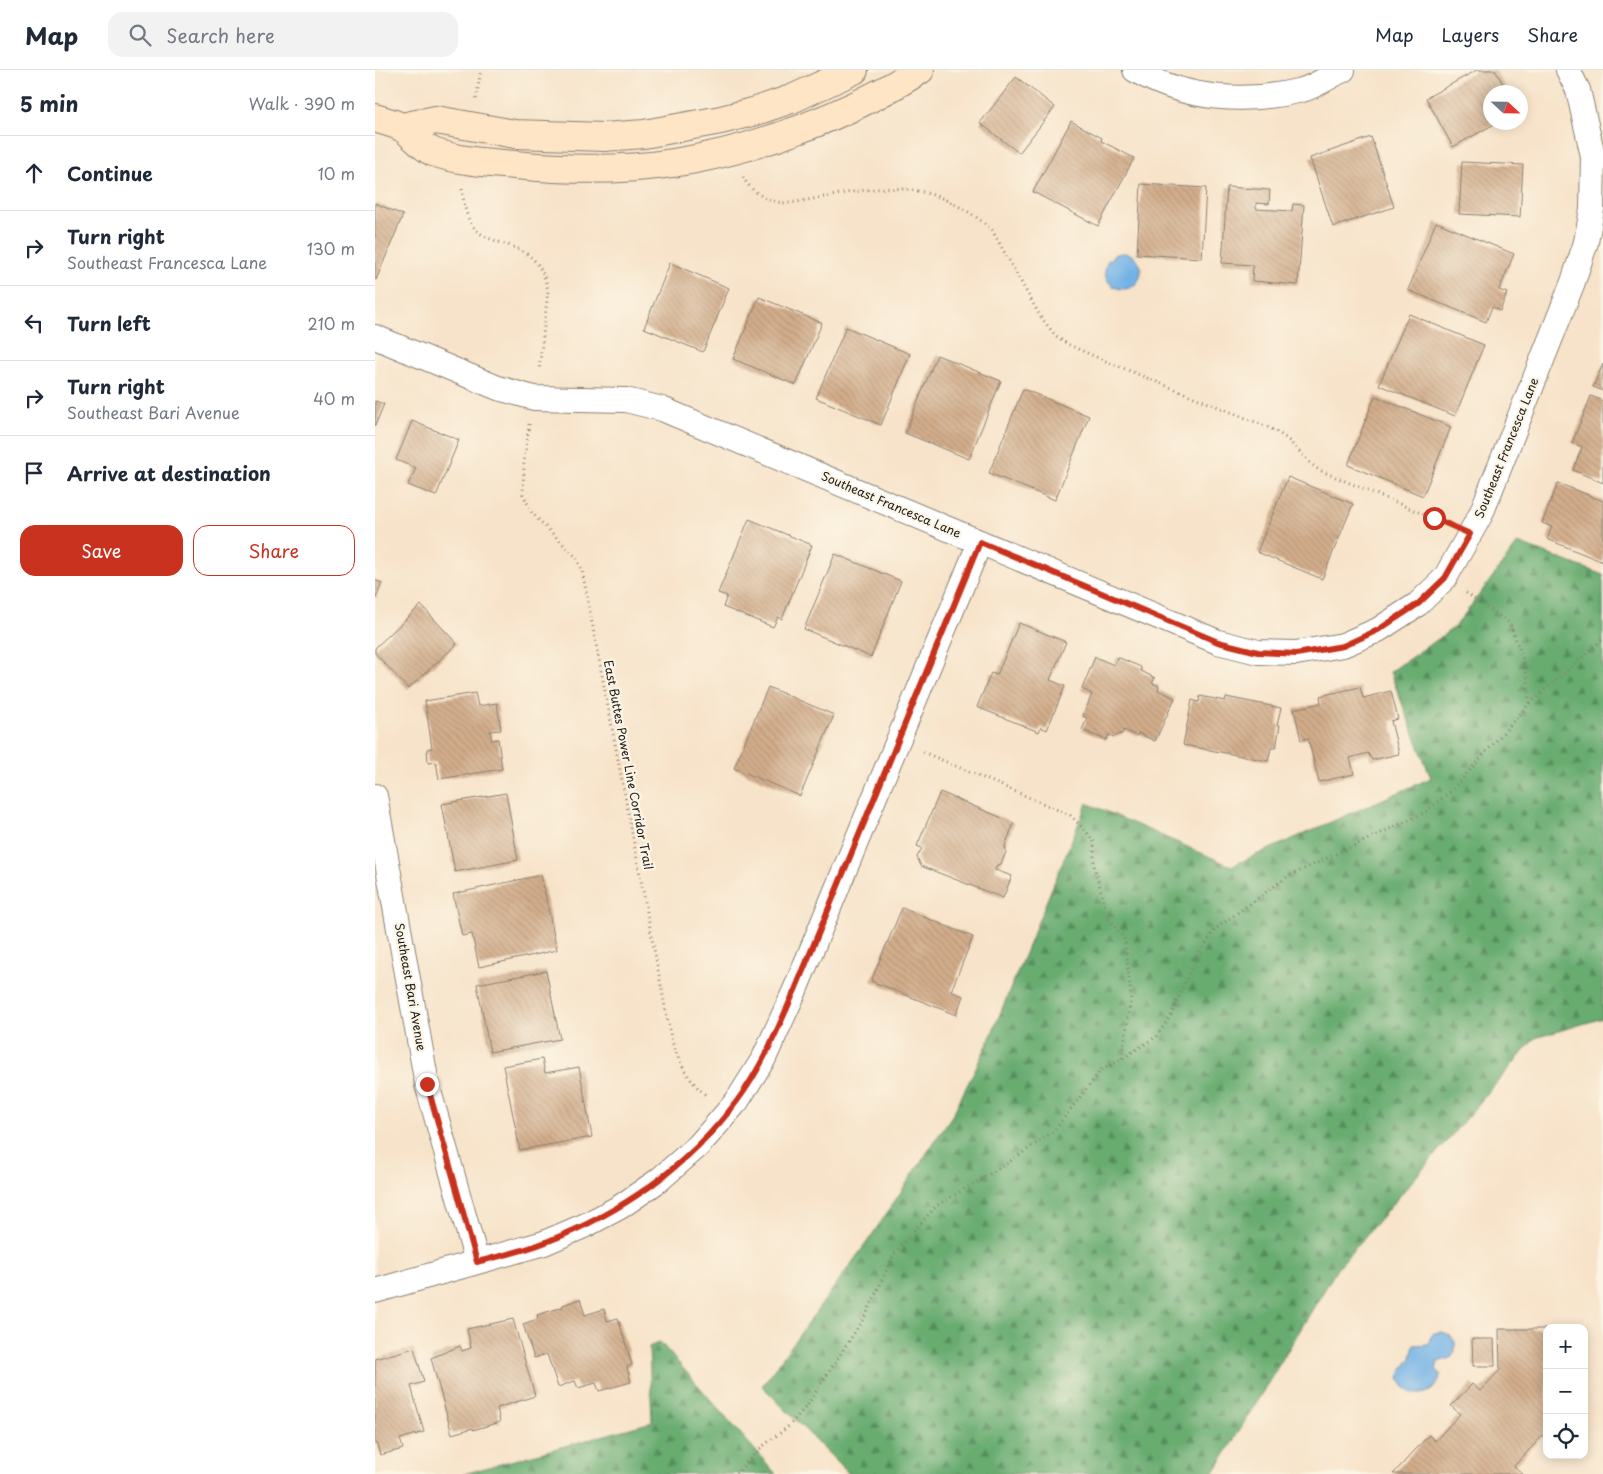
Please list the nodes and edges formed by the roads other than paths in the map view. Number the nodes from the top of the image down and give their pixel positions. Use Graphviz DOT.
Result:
graph roads {
  1 [pos="854,70"];
  2 [pos="920,70"];
  3 [pos="1135,70"];
  4 [pos="1343,70"];
  5 [pos="1568,70"];
  6 [pos="375,118"];
  7 [pos="402,127"];
  8 [pos="375,337"];
  9 [pos="980,542"];
  10 [pos="375,796"];
  11 [pos="477,1262"];
  12 [pos="375,1291"];
  1 -- 7 [label="main road"];
  2 -- 7 [label="main road"];
  3 -- 4 [label="street"];
  5 -- 9 [label="street, Southeast Francesca Lane"];
  6 -- 7 [label="main road"];
  8 -- 9 [label="street, Southeast Francesca Lane"];
  9 -- 11 [label="street"];
  10 -- 11 [label="street, Southeast Bari Avenue"];
  11 -- 12 [label="street"];
}
